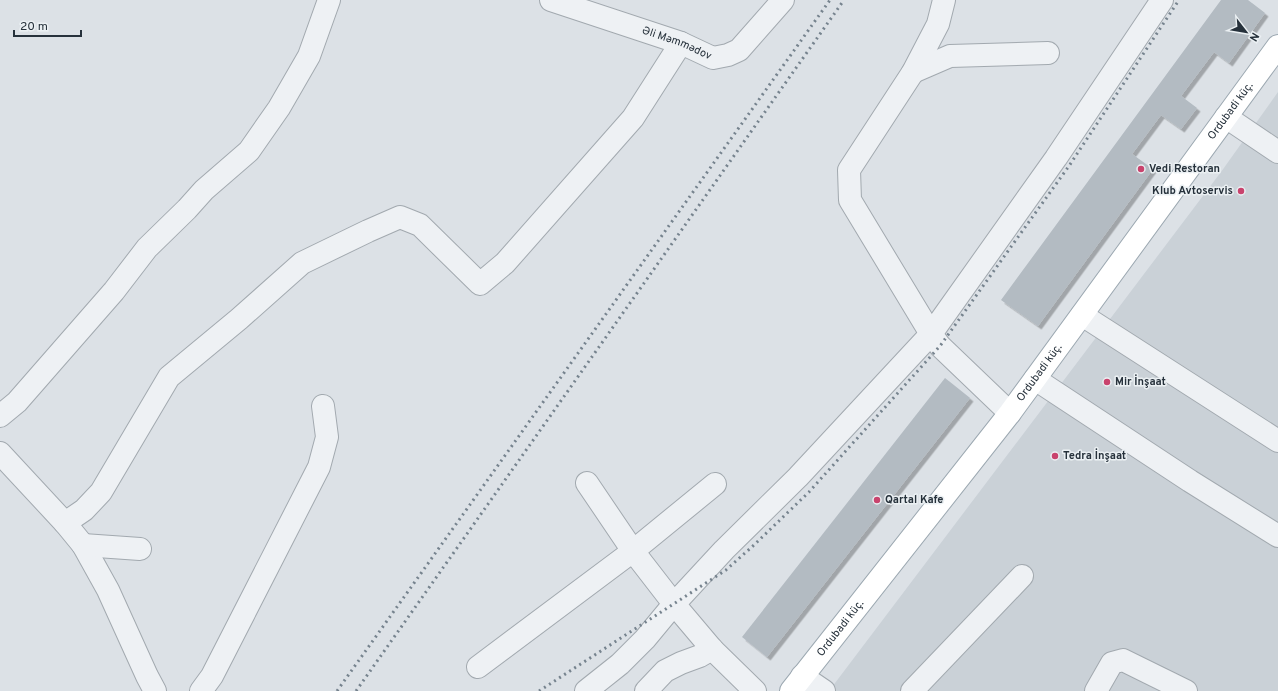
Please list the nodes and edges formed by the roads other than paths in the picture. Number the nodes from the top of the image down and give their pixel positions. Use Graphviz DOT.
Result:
graph roads {
  1 [pos="329,0"];
  2 [pos="551,0"];
  3 [pos="783,0"];
  4 [pos="944,0"];
  5 [pos="1162,0"];
  6 [pos="681,43"];
  7 [pos="1278,46"];
  8 [pos="1048,53"];
  9 [pos="913,72"];
  10 [pos="1226,117"];
  11 [pos="1278,152"];
  12 [pos="1082,315"];
  13 [pos="931,334"];
  14 [pos="1036,379"];
  15 [pos="322,406"];
  16 [pos="1010,413"];
  17 [pos="0,416"];
  18 [pos="1278,440"];
  19 [pos="0,453"];
  20 [pos="587,483"];
  21 [pos="715,484"];
  22 [pos="65,523"];
  23 [pos="1278,536"];
  24 [pos="83,545"];
  25 [pos="140,549"];
  26 [pos="633,551"];
  27 [pos="1022,576"];
  28 [pos="674,604"];
  29 [pos="712,649"];
  30 [pos="478,667"];
  31 [pos="797,684"];
  32 [pos="155,691"];
  33 [pos="201,691"];
  34 [pos="586,691"];
  35 [pos="646,691"];
  36 [pos="755,691"];
  37 [pos="824,691"];
  38 [pos="912,691"];
  39 [pos="1096,691"];
  40 [pos="1186,691"];
  1 -- 17 [label="street"];
  2 -- 6 [label="street, Əli Məmmədov"];
  3 -- 6 [label="street, Əli Məmmədov"];
  4 -- 9 [label="street"];
  5 -- 13 [label="street"];
  6 -- 22 [label="street"];
  7 -- 10 [label="main road, Ordubadi küç."];
  8 -- 9 [label="street"];
  9 -- 13 [label="street"];
  10 -- 11 [label="street"];
  10 -- 12 [label="main road, Ordubadi küç."];
  12 -- 14 [label="main road, Ordubadi küç."];
  12 -- 18 [label="street"];
  13 -- 16 [label="street"];
  13 -- 28 [label="street"];
  14 -- 16 [label="main road, Ordubadi küç."];
  14 -- 23 [label="street"];
  15 -- 33 [label="street"];
  16 -- 31 [label="main road, Ordubadi küç."];
  19 -- 22 [label="street"];
  20 -- 26 [label="street"];
  21 -- 26 [label="street"];
  22 -- 24 [label="street"];
  24 -- 25 [label="street"];
  24 -- 32 [label="street"];
  26 -- 28 [label="street"];
  26 -- 30 [label="street"];
  27 -- 38 [label="street"];
  28 -- 29 [label="street"];
  28 -- 34 [label="street"];
  29 -- 35 [label="street"];
  29 -- 36 [label="street"];
  31 -- 37 [label="street"];
  39 -- 40 [label="street"];
}
